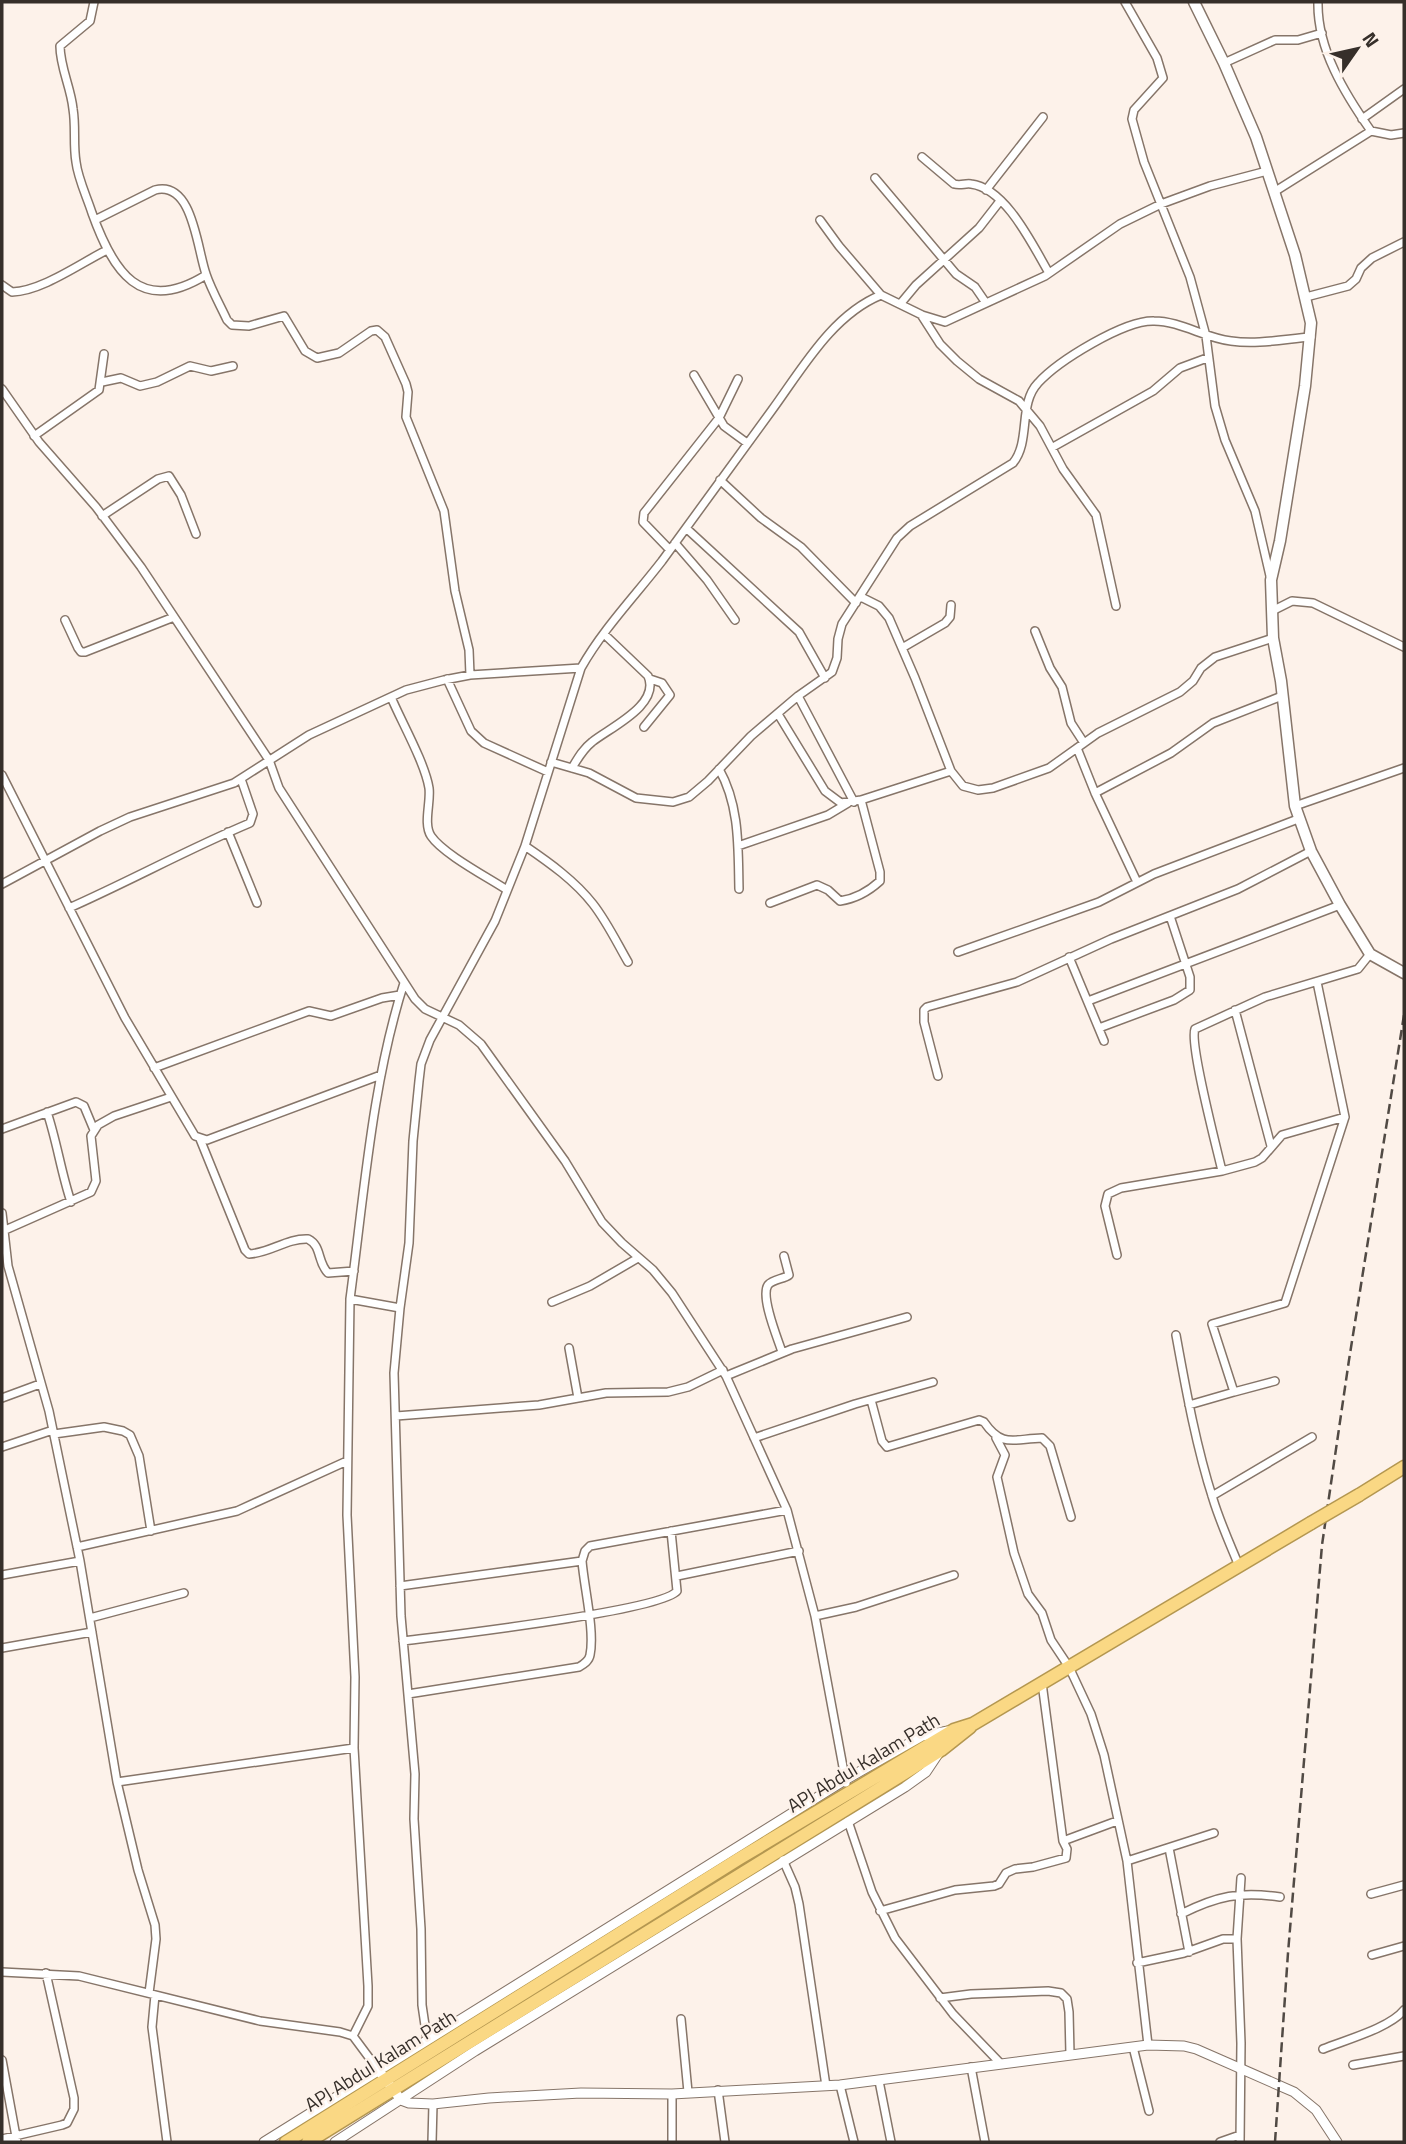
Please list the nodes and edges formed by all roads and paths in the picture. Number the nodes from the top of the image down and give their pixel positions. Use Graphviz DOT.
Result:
graph roads {
  1 [pos="94,2"];
  2 [pos="1125,2"];
  3 [pos="1194,2"];
  4 [pos="1318,2"];
  5 [pos="1322,33"];
  6 [pos="1224,63"];
  7 [pos="1404,89"];
  8 [pos="1043,117"];
  9 [pos="1362,119"];
  10 [pos="1371,131"];
  11 [pos="1404,133"];
  12 [pos="922,157"];
  13 [pos="1267,171"];
  14 [pos="875,178"];
  15 [pos="986,190"];
  16 [pos="1275,192"];
  17 [pos="1000,201"];
  18 [pos="1161,204"];
  19 [pos="95,220"];
  20 [pos="820,220"];
  21 [pos="1404,242"];
  22 [pos="107,250"];
  23 [pos="944,258"];
  24 [pos="1049,273"];
  25 [pos="206,275"];
  26 [pos="2,285"];
  27 [pos="881,295"];
  28 [pos="1306,297"];
  29 [pos="901,303"];
  30 [pos="986,303"];
  31 [pos="922,315"];
  32 [pos="1206,336"];
  33 [pos="1311,337"];
  34 [pos="104,354"];
  35 [pos="1207,358"];
  36 [pos="233,366"];
  37 [pos="694,375"];
  38 [pos="738,379"];
  39 [pos="102,383"];
  40 [pos="2,388"];
  41 [pos="1027,409"];
  42 [pos="719,418"];
  43 [pos="34,436"];
  44 [pos="747,443"];
  45 [pos="1054,447"];
  46 [pos="720,480"];
  47 [pos="102,516"];
  48 [pos="686,528"];
  49 [pos="196,534"];
  50 [pos="673,546"];
  51 [pos="1271,580"];
  52 [pos="859,600"];
  53 [pos="951,605"];
  54 [pos="1116,606"];
  55 [pos="1271,611"];
  56 [pos="174,617"];
  57 [pos="65,620"];
  58 [pos="734,620"];
  59 [pos="1035,631"];
  60 [pos="604,634"];
  61 [pos="1273,638"];
  62 [pos="1404,647"];
  63 [pos="902,648"];
  64 [pos="581,667"];
  65 [pos="470,675"];
  66 [pos="825,678"];
  67 [pos="447,679"];
  68 [pos="650,679"];
  69 [pos="798,696"];
  70 [pos="1282,696"];
  71 [pos="391,697"];
  72 [pos="778,714"];
  73 [pos="644,727"];
  74 [pos="1080,746"];
  75 [pos="269,760"];
  76 [pos="551,762"];
  77 [pos="572,768"];
  78 [pos="1404,768"];
  79 [pos="719,769"];
  80 [pos="951,771"];
  81 [pos="548,772"];
  82 [pos="241,779"];
  83 [pos="3,780"];
  84 [pos="1095,793"];
  85 [pos="854,801"];
  86 [pos="1295,806"];
  87 [pos="1298,819"];
  88 [pos="228,832"];
  89 [pos="526,846"];
  90 [pos="738,846"];
  91 [pos="1311,851"];
  92 [pos="46,862"];
  93 [pos="1137,882"];
  94 [pos="2,884"];
  95 [pos="739,889"];
  96 [pos="508,890"];
  97 [pos="257,903"];
  98 [pos="770,903"];
  99 [pos="1340,905"];
  100 [pos="69,908"];
  101 [pos="1170,916"];
  102 [pos="958,952"];
  103 [pos="1370,954"];
  104 [pos="1069,957"];
  105 [pos="628,962"];
  106 [pos="1186,965"];
  107 [pos="1404,973"];
  108 [pos="1317,982"];
  109 [pos="404,983"];
  110 [pos="400,995"];
  111 [pos="1087,1001"];
  112 [pos="1235,1010"];
  113 [pos="442,1017"];
  114 [pos="1099,1028"];
  115 [pos="1104,1041"];
  116 [pos="154,1068"];
  117 [pos="381,1075"];
  118 [pos="938,1076"];
  119 [pos="171,1097"];
  120 [pos="47,1112"];
  121 [pos="1345,1117"];
  122 [pos="2,1129"];
  123 [pos="94,1130"];
  124 [pos="200,1139"];
  125 [pos="1271,1146"];
  126 [pos="1222,1171"];
  127 [pos="71,1202"];
  128 [pos="2,1213"];
  129 [pos="2,1219"];
  130 [pos="3,1231"];
  131 [pos="1117,1255"];
  132 [pos="785,1256"];
  133 [pos="638,1258"];
  134 [pos="5,1267"];
  135 [pos="354,1271"];
  136 [pos="350,1299"];
  137 [pos="552,1302"];
  138 [pos="400,1308"];
  139 [pos="907,1317"];
  140 [pos="1176,1335"];
  141 [pos="569,1348"];
  142 [pos="782,1352"];
  143 [pos="724,1373"];
  144 [pos="1275,1381"];
  145 [pos="933,1382"];
  146 [pos="40,1384"];
  147 [pos="1234,1392"];
  148 [pos="2,1398"];
  149 [pos="578,1398"];
  150 [pos="871,1399"];
  151 [pos="1189,1405"];
  152 [pos="396,1416"];
  153 [pos="53,1432"];
  154 [pos="754,1437"];
  155 [pos="1312,1437"];
  156 [pos="996,1438"];
  157 [pos="2,1447"];
  158 [pos="347,1461"];
  159 [pos="1404,1467"];
  160 [pos="1212,1496"];
  161 [pos="787,1510"];
  162 [pos="1071,1517"];
  163 [pos="151,1531"];
  164 [pos="671,1531"];
  165 [pos="77,1547"];
  166 [pos="799,1551"];
  167 [pos="80,1561"];
  168 [pos="582,1562"];
  169 [pos="1239,1566"];
  170 [pos="2,1575"];
  171 [pos="954,1575"];
  172 [pos="677,1576"];
  173 [pos="400,1586"];
  174 [pos="184,1593"];
  175 [pos="588,1615"];
  176 [pos="815,1616"];
  177 [pos="90,1618"];
  178 [pos="92,1632"];
  179 [pos="403,1641"];
  180 [pos="2,1648"];
  181 [pos="1069,1667"];
  182 [pos="1042,1683"];
  183 [pos="408,1694"];
  184 [pos="973,1724"];
  185 [pos="355,1748"];
  186 [pos="941,1750"];
  187 [pos="117,1782"];
  188 [pos="850,1792"];
  189 [pos="804,1820"];
  190 [pos="848,1821"];
  191 [pos="1117,1821"];
  192 [pos="1214,1833"];
  193 [pos="1063,1841"];
  194 [pos="1169,1848"];
  195 [pos="783,1860"];
  196 [pos="1127,1861"];
  197 [pos="1241,1878"];
  198 [pos="1404,1885"];
  199 [pos="1240,1894"];
  200 [pos="1371,1894"];
  201 [pos="1280,1897"];
  202 [pos="880,1911"];
  203 [pos="1181,1914"];
  204 [pos="1237,1939"];
  205 [pos="1404,1946"];
  206 [pos="1189,1952"];
  207 [pos="1372,1955"];
  208 [pos="1137,1963"];
  209 [pos="2,1972"];
  210 [pos="46,1973"];
  211 [pos="152,1994"];
  212 [pos="940,1998"];
  213 [pos="1404,2010"];
  214 [pos="681,2019"];
  215 [pos="353,2036"];
  216 [pos="427,2039"];
  217 [pos="1147,2045"];
  218 [pos="1133,2047"];
  219 [pos="1322,2049"];
  220 [pos="1070,2054"];
  221 [pos="1404,2056"];
  222 [pos="2,2060"];
  223 [pos="1001,2064"];
  224 [pos="1353,2065"];
  225 [pos="971,2067"];
  226 [pos="1240,2069"];
  227 [pos="385,2080"];
  228 [pos="879,2081"];
  229 [pos="840,2085"];
  230 [pos="826,2086"];
  231 [pos="719,2090"];
  232 [pos="688,2092"];
  233 [pos="673,2094"];
  234 [pos="401,2100"];
  235 [pos="433,2104"];
  236 [pos="1149,2111"];
  237 [pos="1240,2138"];
  238 [pos="2,2139"];
  239 [pos="16,2139"];
  240 [pos="167,2142"];
  241 [pos="264,2142"];
  242 [pos="286,2142"];
  243 [pos="308,2142"];
  244 [pos="335,2142"];
  245 [pos="432,2142"];
  246 [pos="673,2142"];
  247 [pos="725,2142"];
  248 [pos="854,2142"];
  249 [pos="891,2142"];
  250 [pos="985,2142"];
  251 [pos="1220,2142"];
  252 [pos="1337,2142"];
  1 -- 19 [label="street"];
  2 -- 18 [label="street"];
  3 -- 6 [label="main road"];
  4 -- 5 [label="street"];
  5 -- 6 [label="street"];
  5 -- 9 [label="street"];
  6 -- 13 [label="main road"];
  7 -- 9 [label="street"];
  8 -- 15 [label="street"];
  9 -- 10 [label="street"];
  10 -- 11 [label="street"];
  10 -- 16 [label="street"];
  12 -- 15 [label="street"];
  13 -- 16 [label="main road"];
  13 -- 18 [label="street"];
  14 -- 23 [label="street"];
  15 -- 17 [label="street"];
  16 -- 28 [label="main road"];
  17 -- 23 [label="street"];
  17 -- 24 [label="street"];
  18 -- 24 [label="street"];
  18 -- 32 [label="street"];
  19 -- 22 [label="street"];
  19 -- 25 [label="street"];
  20 -- 27 [label="street"];
  21 -- 28 [label="street"];
  22 -- 25 [label="street"];
  22 -- 26 [label="street"];
  23 -- 29 [label="street"];
  23 -- 30 [label="street"];
  24 -- 30 [label="street"];
  25 -- 65 [label="street"];
  27 -- 29 [label="street"];
  27 -- 44 [label="street"];
  28 -- 33 [label="main road"];
  29 -- 31 [label="street"];
  30 -- 31 [label="street"];
  31 -- 41 [label="street"];
  32 -- 33 [label="street"];
  32 -- 35 [label="street"];
  32 -- 41 [label="street"];
  33 -- 51 [label="main road"];
  34 -- 39 [label="street"];
  35 -- 45 [label="street"];
  35 -- 51 [label="street"];
  36 -- 39 [label="street"];
  37 -- 42 [label="street"];
  38 -- 42 [label="street"];
  39 -- 43 [label="street"];
  40 -- 43 [label="street"];
  41 -- 45 [label="street"];
  41 -- 52 [label="street"];
  42 -- 44 [label="street"];
  42 -- 50 [label="street"];
  43 -- 47 [label="street"];
  44 -- 46 [label="street"];
  45 -- 54 [label="street"];
  46 -- 48 [label="street"];
  46 -- 52 [label="street"];
  47 -- 49 [label="street"];
  47 -- 56 [label="street"];
  48 -- 50 [label="street"];
  48 -- 66 [label="street"];
  50 -- 58 [label="street"];
  50 -- 60 [label="street"];
  51 -- 55 [label="main road"];
  52 -- 63 [label="street"];
  52 -- 66 [label="street"];
  53 -- 63 [label="street"];
  55 -- 61 [label="main road"];
  55 -- 62 [label="street"];
  56 -- 57 [label="street"];
  56 -- 75 [label="street"];
  59 -- 74 [label="street"];
  60 -- 64 [label="street"];
  60 -- 68 [label="street"];
  61 -- 70 [label="main road"];
  61 -- 74 [label="street"];
  63 -- 80 [label="street"];
  64 -- 65 [label="street"];
  64 -- 76 [label="street"];
  65 -- 67 [label="street"];
  66 -- 69 [label="street"];
  67 -- 71 [label="street"];
  67 -- 81 [label="street"];
  68 -- 73 [label="street"];
  68 -- 77 [label="street"];
  69 -- 72 [label="street"];
  69 -- 85 [label="street"];
  70 -- 84 [label="street"];
  70 -- 86 [label="main road"];
  71 -- 75 [label="street"];
  71 -- 96 [label="street"];
  72 -- 79 [label="street"];
  72 -- 85 [label="street"];
  74 -- 80 [label="street"];
  74 -- 84 [label="street"];
  75 -- 82 [label="street"];
  75 -- 109 [label="street"];
  76 -- 77 [label="street"];
  76 -- 81 [label="street"];
  77 -- 79 [label="street"];
  78 -- 86 [label="street"];
  79 -- 90 [label="street"];
  80 -- 85 [label="street"];
  81 -- 89 [label="street"];
  82 -- 88 [label="street"];
  82 -- 92 [label="street"];
  83 -- 92 [label="street"];
  84 -- 93 [label="street"];
  85 -- 90 [label="street"];
  85 -- 98 [label="street"];
  86 -- 87 [label="main road"];
  87 -- 91 [label="main road"];
  87 -- 93 [label="street"];
  88 -- 97 [label="street"];
  88 -- 100 [label="street"];
  89 -- 96 [label="street"];
  89 -- 105 [label="street"];
  90 -- 95 [label="street"];
  91 -- 99 [label="main road"];
  91 -- 101 [label="street"];
  92 -- 94 [label="street"];
  92 -- 100 [label="street"];
  93 -- 102 [label="street"];
  96 -- 113 [label="street"];
  99 -- 103 [label="main road"];
  99 -- 106 [label="street"];
  100 -- 116 [label="street"];
  101 -- 104 [label="street"];
  101 -- 106 [label="street"];
  103 -- 107 [label="main road"];
  103 -- 108 [label="street"];
  104 -- 111 [label="street"];
  104 -- 118 [label="street"];
  106 -- 111 [label="street"];
  106 -- 114 [label="street"];
  108 -- 112 [label="street"];
  108 -- 121 [label="street"];
  109 -- 110 [label="street"];
  109 -- 113 [label="street"];
  110 -- 116 [label="street"];
  110 -- 117 [label="street"];
  111 -- 114 [label="street"];
  112 -- 125 [label="street"];
  112 -- 126 [label="street"];
  113 -- 133 [label="street"];
  113 -- 138 [label="street"];
  114 -- 115 [label="street"];
  116 -- 119 [label="street"];
  117 -- 124 [label="street"];
  117 -- 135 [label="street"];
  119 -- 123 [label="street"];
  119 -- 124 [label="street"];
  120 -- 122 [label="street"];
  120 -- 123 [label="street"];
  120 -- 127 [label="street"];
  121 -- 125 [label="street"];
  121 -- 147 [label="street"];
  123 -- 127 [label="street"];
  124 -- 135 [label="street"];
  125 -- 126 [label="street"];
  126 -- 131 [label="street"];
  127 -- 130 [label="street"];
  128 -- 129 [label="street"];
  129 -- 130 [label="street"];
  130 -- 134 [label="street"];
  132 -- 142 [label="street"];
  133 -- 137 [label="street"];
  133 -- 143 [label="street"];
  134 -- 146 [label="street"];
  135 -- 136 [label="street"];
  136 -- 138 [label="street"];
  136 -- 158 [label="street"];
  138 -- 152 [label="street"];
  139 -- 142 [label="street"];
  140 -- 151 [label="street"];
  141 -- 149 [label="street"];
  142 -- 143 [label="street"];
  143 -- 149 [label="street"];
  143 -- 154 [label="street"];
  144 -- 147 [label="street"];
  145 -- 150 [label="street"];
  146 -- 148 [label="street"];
  146 -- 153 [label="street"];
  147 -- 151 [label="street"];
  149 -- 152 [label="street"];
  150 -- 154 [label="street"];
  150 -- 156 [label="street"];
  151 -- 160 [label="street"];
  152 -- 173 [label="street"];
  153 -- 157 [label="street"];
  153 -- 163 [label="street"];
  153 -- 165 [label="street"];
  154 -- 161 [label="street"];
  155 -- 160 [label="street"];
  156 -- 162 [label="street"];
  156 -- 181 [label="street"];
  158 -- 163 [label="street"];
  158 -- 185 [label="street"];
  159 -- 169 [label="highway, bridge"];
  160 -- 169 [label="street"];
  161 -- 164 [label="street"];
  161 -- 166 [label="street"];
  163 -- 165 [label="street"];
  164 -- 168 [label="street"];
  164 -- 172 [label="street"];
  165 -- 167 [label="street"];
  166 -- 172 [label="street"];
  166 -- 176 [label="street"];
  167 -- 170 [label="street"];
  167 -- 177 [label="street"];
  168 -- 173 [label="street"];
  168 -- 175 [label="street"];
  169 -- 181 [label="highway"];
  171 -- 176 [label="street"];
  172 -- 175 [label="street"];
  173 -- 179 [label="street"];
  174 -- 177 [label="street"];
  175 -- 179 [label="street"];
  175 -- 183 [label="street"];
  176 -- 188 [label="street"];
  177 -- 178 [label="street"];
  178 -- 180 [label="street"];
  178 -- 187 [label="street"];
  179 -- 183 [label="street"];
  181 -- 182 [label="highway"];
  181 -- 191 [label="street"];
  182 -- 184 [label="highway"];
  182 -- 193 [label="street"];
  183 -- 216 [label="street"];
  184 -- 186 [label="highway, APJ Abdul Kalam Path"];
  184 -- 188 [label="highway, APJ Abdul Kalam Path"];
  185 -- 187 [label="street"];
  185 -- 215 [label="street"];
  186 -- 188 [label="highway, APJ Abdul Kalam Path"];
  186 -- 190 [label="street"];
  187 -- 211 [label="street"];
  188 -- 189 [label="highway, APJ Abdul Kalam Path"];
  188 -- 189 [label="street"];
  189 -- 216 [label="street"];
  189 -- 227 [label="highway, APJ Abdul Kalam Path"];
  190 -- 195 [label="street"];
  190 -- 202 [label="street"];
  191 -- 193 [label="street"];
  191 -- 196 [label="street"];
  192 -- 194 [label="street"];
  193 -- 202 [label="street"];
  194 -- 196 [label="street"];
  194 -- 203 [label="street"];
  195 -- 230 [label="street"];
  195 -- 234 [label="street"];
  196 -- 208 [label="street"];
  197 -- 199 [label="street"];
  198 -- 200 [label="street"];
  199 -- 201 [label="street"];
  199 -- 203 [label="street"];
  199 -- 204 [label="street"];
  202 -- 212 [label="street"];
  203 -- 206 [label="street"];
  204 -- 206 [label="street"];
  204 -- 226 [label="street"];
  205 -- 207 [label="street"];
  206 -- 208 [label="street"];
  208 -- 217 [label="street"];
  209 -- 210 [label="street"];
  210 -- 211 [label="street"];
  210 -- 239 [label="street"];
  211 -- 215 [label="street"];
  211 -- 240 [label="street"];
  212 -- 220 [label="street"];
  212 -- 223 [label="street"];
  213 -- 219 [label="street"];
  214 -- 232 [label="street"];
  215 -- 227 [label="street"];
  216 -- 227 [label="street"];
  217 -- 218 [label="street"];
  217 -- 226 [label="street"];
  218 -- 220 [label="street"];
  218 -- 236 [label="street"];
  220 -- 223 [label="street"];
  221 -- 224 [label="street"];
  222 -- 239 [label="street"];
  223 -- 225 [label="street"];
  225 -- 228 [label="street"];
  225 -- 250 [label="street"];
  226 -- 237 [label="street"];
  226 -- 252 [label="street"];
  227 -- 234 [label="street"];
  227 -- 241 [label="street"];
  227 -- 242 [label="highway, APJ Abdul Kalam Path"];
  227 -- 243 [label="highway, APJ Abdul Kalam Path"];
  228 -- 229 [label="street"];
  228 -- 249 [label="street"];
  229 -- 230 [label="street"];
  229 -- 248 [label="street"];
  230 -- 231 [label="street"];
  231 -- 232 [label="street"];
  231 -- 247 [label="street"];
  232 -- 233 [label="street"];
  233 -- 235 [label="street"];
  233 -- 246 [label="street"];
  234 -- 235 [label="street"];
  234 -- 244 [label="street"];
  235 -- 245 [label="street"];
  237 -- 251 [label="street"];
  238 -- 239 [label="street"];
}
